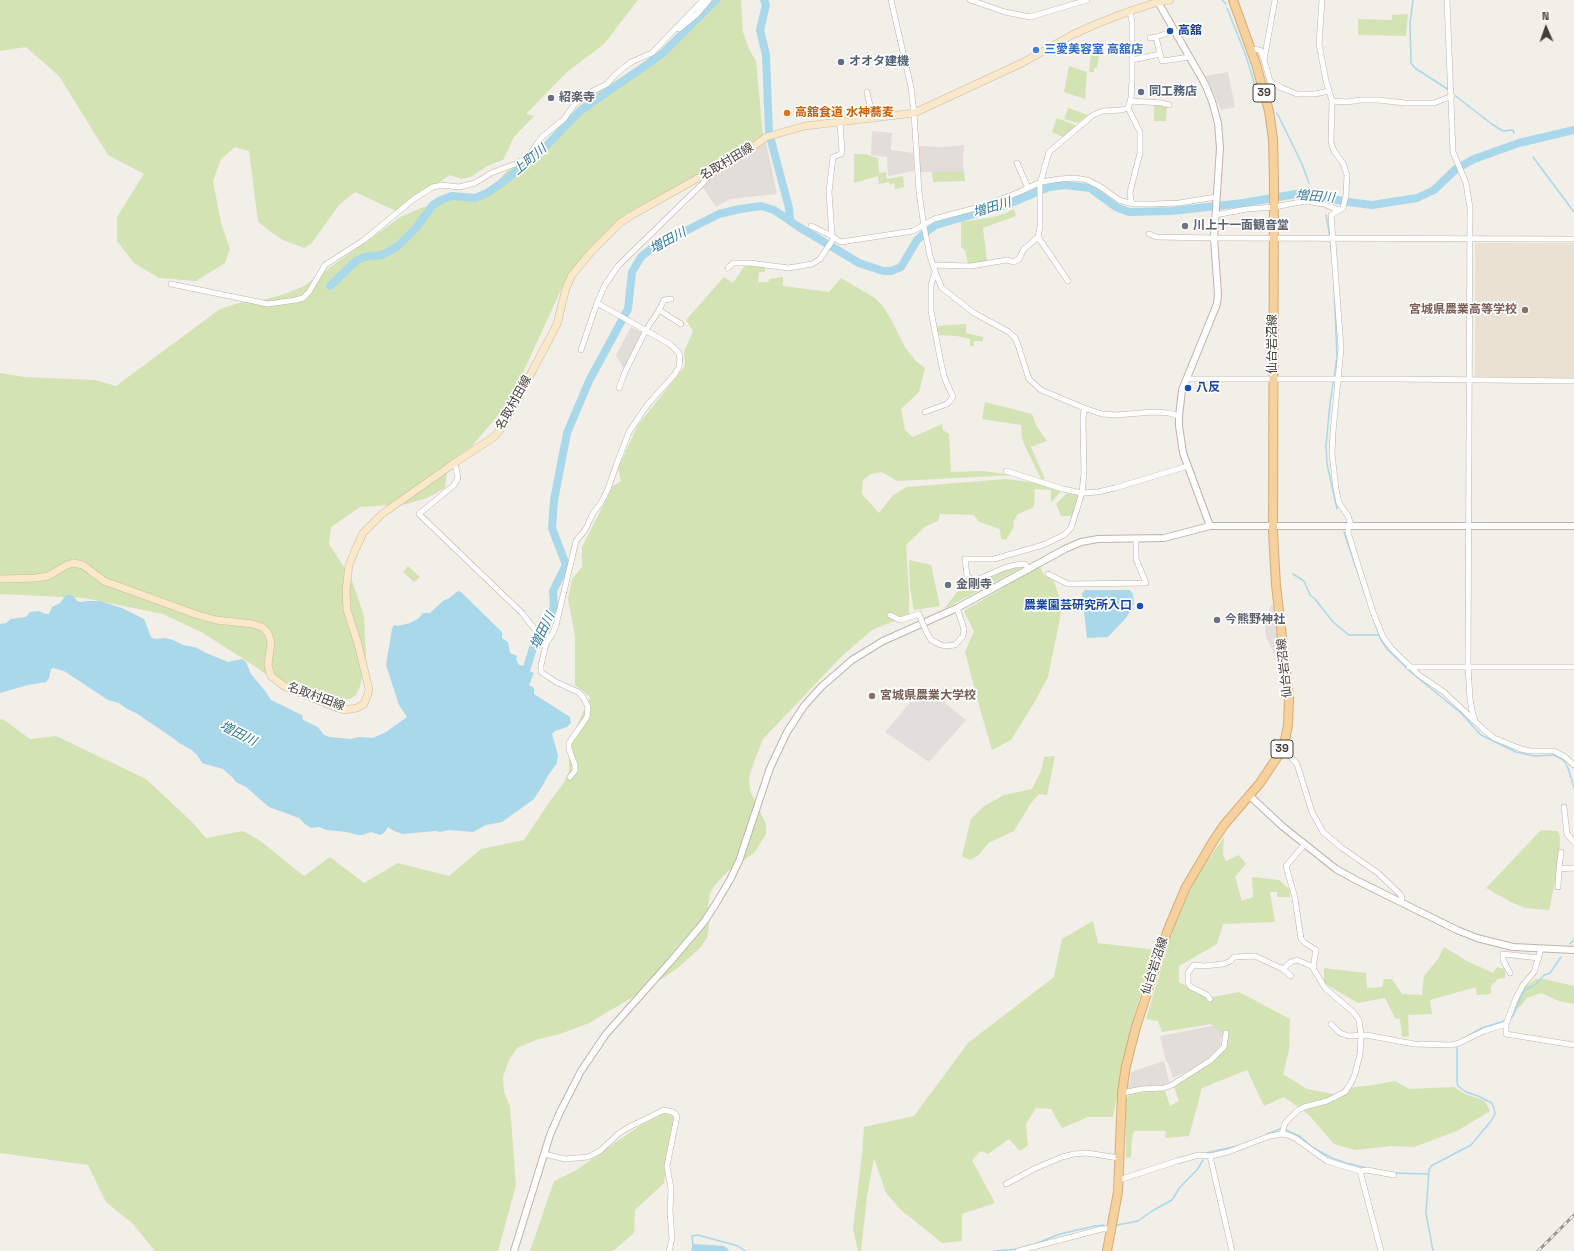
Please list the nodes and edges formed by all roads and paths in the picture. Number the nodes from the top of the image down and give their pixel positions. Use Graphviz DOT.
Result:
graph roads {
  1 [pos="703,0"];
  2 [pos="710,0"];
  3 [pos="891,0"];
  4 [pos="1087,0"];
  5 [pos="1170,0"];
  6 [pos="1233,0"];
  7 [pos="1275,0"];
  8 [pos="1322,0"];
  9 [pos="1447,0"];
  10 [pos="973,1"];
  11 [pos="1157,1"];
  12 [pos="1130,11"];
  13 [pos="1174,31"];
  14 [pos="672,33"];
  15 [pos="1156,37"];
  16 [pos="1150,38"];
  17 [pos="1251,49"];
  18 [pos="1160,54"];
  19 [pos="1190,57"];
  20 [pos="1132,60"];
  21 [pos="1264,60"];
  22 [pos="1329,91"];
  23 [pos="867,92"];
  24 [pos="1452,94"];
  25 [pos="1130,101"];
  26 [pos="1332,101"];
  27 [pos="1170,106"];
  28 [pos="1128,108"];
  29 [pos="914,113"];
  30 [pos="873,118"];
  31 [pos="840,122"];
  32 [pos="1017,163"];
  33 [pos="712,171"];
  34 [pos="1040,183"];
  35 [pos="1028,188"];
  36 [pos="1216,198"];
  37 [pos="1133,204"];
  38 [pos="1274,206"];
  39 [pos="1341,209"];
  40 [pos="1215,214"];
  41 [pos="924,225"];
  42 [pos="811,226"];
  43 [pos="1149,234"];
  44 [pos="1038,237"];
  45 [pos="833,238"];
  46 [pos="1214,238"];
  47 [pos="1274,238"];
  48 [pos="1331,238"];
  49 [pos="1469,238"];
  50 [pos="1574,239"];
  51 [pos="933,265"];
  52 [pos="728,268"];
  53 [pos="935,272"];
  54 [pos="1068,281"];
  55 [pos="171,284"];
  56 [pos="670,299"];
  57 [pos="597,303"];
  58 [pos="659,310"];
  59 [pos="681,324"];
  60 [pos="646,330"];
  61 [pos="581,350"];
  62 [pos="1186,379"];
  63 [pos="1273,380"];
  64 [pos="1336,380"];
  65 [pos="1469,380"];
  66 [pos="1574,381"];
  67 [pos="619,388"];
  68 [pos="1084,408"];
  69 [pos="925,412"];
  70 [pos="1178,416"];
  71 [pos="453,464"];
  72 [pos="1188,466"];
  73 [pos="1006,471"];
  74 [pos="1082,493"];
  75 [pos="1273,525"];
  76 [pos="1350,525"];
  77 [pos="1468,525"];
  78 [pos="1210,526"];
  79 [pos="1574,526"];
  80 [pos="1136,539"];
  81 [pos="1029,569"];
  82 [pos="1048,574"];
  83 [pos="0,579"];
  84 [pos="957,608"];
  85 [pos="890,615"];
  86 [pos="550,637"];
  87 [pos="1468,666"];
  88 [pos="1409,667"];
  89 [pos="1574,667"];
  90 [pos="1476,721"];
  91 [pos="1281,751"];
  92 [pos="1574,764"];
  93 [pos="570,777"];
  94 [pos="1250,796"];
  95 [pos="1564,807"];
  96 [pos="1574,842"];
  97 [pos="1304,845"];
  98 [pos="1561,852"];
  99 [pos="1574,868"];
  100 [pos="1559,869"];
  101 [pos="1558,887"];
  102 [pos="1401,902"];
  103 [pos="1504,945"];
  104 [pos="1541,949"];
  105 [pos="1574,950"];
  106 [pos="1503,954"];
  107 [pos="1539,958"];
  108 [pos="1314,966"];
  109 [pos="1283,969"];
  110 [pos="1510,973"];
  111 [pos="1291,976"];
  112 [pos="1210,999"];
  113 [pos="1331,1024"];
  114 [pos="1506,1024"];
  115 [pos="1226,1033"];
  116 [pos="1361,1035"];
  117 [pos="1574,1045"];
  118 [pos="1122,1093"];
  119 [pos="1282,1130"];
  120 [pos="544,1154"];
  121 [pos="1210,1156"];
  122 [pos="1119,1158"];
  123 [pos="1360,1171"];
  124 [pos="1394,1175"];
  125 [pos="1119,1180"];
  126 [pos="1006,1184"];
  127 [pos="1112,1229"];
  128 [pos="514,1251"];
  129 [pos="669,1251"];
  130 [pos="1018,1251"];
  131 [pos="1107,1251"];
  132 [pos="1232,1251"];
  133 [pos="1380,1251"];
  1 -- 14 [label="street"];
  2 -- 14 [label="street"];
  3 -- 29 [label="street"];
  4 -- 10 [label="street"];
  5 -- 11 [label="main road, 名取村田線"];
  6 -- 17 [label="main road, 仙台岩沼線 / 39"];
  7 -- 21 [label="street"];
  8 -- 22 [label="street"];
  9 -- 24 [label="street"];
  11 -- 12 [label="main road, 名取村田線"];
  11 -- 13 [label="street"];
  12 -- 20 [label="street"];
  12 -- 29 [label="main road, 名取村田線"];
  13 -- 15 [label="street"];
  13 -- 19 [label="street"];
  14 -- 55 [label="street"];
  15 -- 16 [label="street"];
  15 -- 18 [label="street"];
  17 -- 21 [label="street"];
  17 -- 38 [label="main road, 仙台岩沼線 / 39"];
  18 -- 19 [label="street"];
  18 -- 20 [label="street"];
  19 -- 36 [label="street"];
  20 -- 25 [label="street"];
  21 -- 22 [label="street"];
  22 -- 26 [label="street"];
  23 -- 30 [label="street"];
  24 -- 26 [label="street"];
  24 -- 49 [label="street"];
  25 -- 27 [label="street"];
  25 -- 28 [label="street"];
  26 -- 39 [label="street"];
  28 -- 34 [label="street"];
  28 -- 37 [label="street"];
  29 -- 30 [label="main road, 名取村田線"];
  29 -- 41 [label="street"];
  30 -- 31 [label="main road, 名取村田線"];
  31 -- 33 [label="main road, 名取村田線"];
  31 -- 45 [label="street"];
  32 -- 35 [label="street"];
  33 -- 57 [label="street"];
  33 -- 71 [label="main road, 名取村田線"];
  34 -- 35 [label="street"];
  34 -- 37 [label="street"];
  34 -- 44 [label="street"];
  35 -- 41 [label="street"];
  36 -- 37 [label="street"];
  36 -- 40 [label="street"];
  38 -- 39 [label="street"];
  38 -- 40 [label="street"];
  38 -- 47 [label="main road, 仙台岩沼線 / 39"];
  39 -- 48 [label="street"];
  40 -- 46 [label="street"];
  41 -- 45 [label="street"];
  41 -- 51 [label="street"];
  42 -- 45 [label="street"];
  43 -- 46 [label="street"];
  44 -- 51 [label="street"];
  44 -- 54 [label="street"];
  45 -- 52 [label="street"];
  46 -- 47 [label="street"];
  46 -- 62 [label="street"];
  47 -- 48 [label="street"];
  47 -- 63 [label="main road, 仙台岩沼線 / 39"];
  48 -- 49 [label="street"];
  48 -- 64 [label="street"];
  49 -- 50 [label="street"];
  49 -- 65 [label="street"];
  51 -- 53 [label="street"];
  53 -- 68 [label="street"];
  53 -- 69 [label="street"];
  56 -- 58 [label="street"];
  57 -- 60 [label="street"];
  57 -- 61 [label="street"];
  58 -- 59 [label="street"];
  58 -- 60 [label="street"];
  60 -- 67 [label="street"];
  60 -- 86 [label="street"];
  62 -- 63 [label="street"];
  62 -- 70 [label="street"];
  63 -- 64 [label="street"];
  63 -- 75 [label="main road, 仙台岩沼線 / 39"];
  64 -- 65 [label="street"];
  64 -- 76 [label="street"];
  65 -- 66 [label="street"];
  65 -- 77 [label="street"];
  68 -- 70 [label="street"];
  68 -- 74 [label="street"];
  70 -- 72 [label="street"];
  71 -- 83 [label="main road, 名取村田線"];
  71 -- 86 [label="street"];
  72 -- 74 [label="street"];
  72 -- 78 [label="street"];
  73 -- 74 [label="street"];
  74 -- 81 [label="street"];
  75 -- 76 [label="street"];
  75 -- 78 [label="street"];
  75 -- 91 [label="main road, 仙台岩沼線 / 39"];
  76 -- 77 [label="street"];
  76 -- 88 [label="street"];
  77 -- 79 [label="street"];
  77 -- 87 [label="street"];
  78 -- 80 [label="street"];
  80 -- 81 [label="street"];
  80 -- 82 [label="street"];
  81 -- 84 [label="street"];
  84 -- 85 [label="street, bridge"];
  84 -- 120 [label="street"];
  86 -- 93 [label="street"];
  87 -- 88 [label="street"];
  87 -- 89 [label="street"];
  87 -- 90 [label="street"];
  88 -- 90 [label="street"];
  90 -- 92 [label="street"];
  91 -- 94 [label="main road, 仙台岩沼線 / 39"];
  91 -- 102 [label="street"];
  94 -- 97 [label="street"];
  94 -- 118 [label="main road, 仙台岩沼線 / 39"];
  95 -- 96 [label="street"];
  97 -- 102 [label="street"];
  97 -- 108 [label="street"];
  98 -- 100 [label="street"];
  99 -- 100 [label="street"];
  100 -- 101 [label="street"];
  102 -- 103 [label="street"];
  103 -- 104 [label="street"];
  103 -- 106 [label="street"];
  104 -- 105 [label="street"];
  104 -- 107 [label="street"];
  106 -- 107 [label="street"];
  106 -- 110 [label="street"];
  107 -- 114 [label="street"];
  108 -- 109 [label="street"];
  108 -- 116 [label="street"];
  109 -- 111 [label="street"];
  109 -- 112 [label="street"];
  113 -- 116 [label="street"];
  114 -- 116 [label="street"];
  114 -- 117 [label="street"];
  115 -- 118 [label="street"];
  116 -- 119 [label="street"];
  118 -- 122 [label="main road, 仙台岩沼線 / 39"];
  119 -- 121 [label="street"];
  119 -- 123 [label="street"];
  120 -- 128 [label="street"];
  120 -- 129 [label="street"];
  121 -- 125 [label="street"];
  121 -- 132 [label="street"];
  122 -- 125 [label="main road, 仙台岩沼線 / 39"];
  122 -- 126 [label="street"];
  123 -- 124 [label="street"];
  123 -- 133 [label="street"];
  125 -- 127 [label="main road, 仙台岩沼線 / 39"];
  127 -- 130 [label="street"];
  127 -- 131 [label="main road, 仙台岩沼線 / 39"];
}
